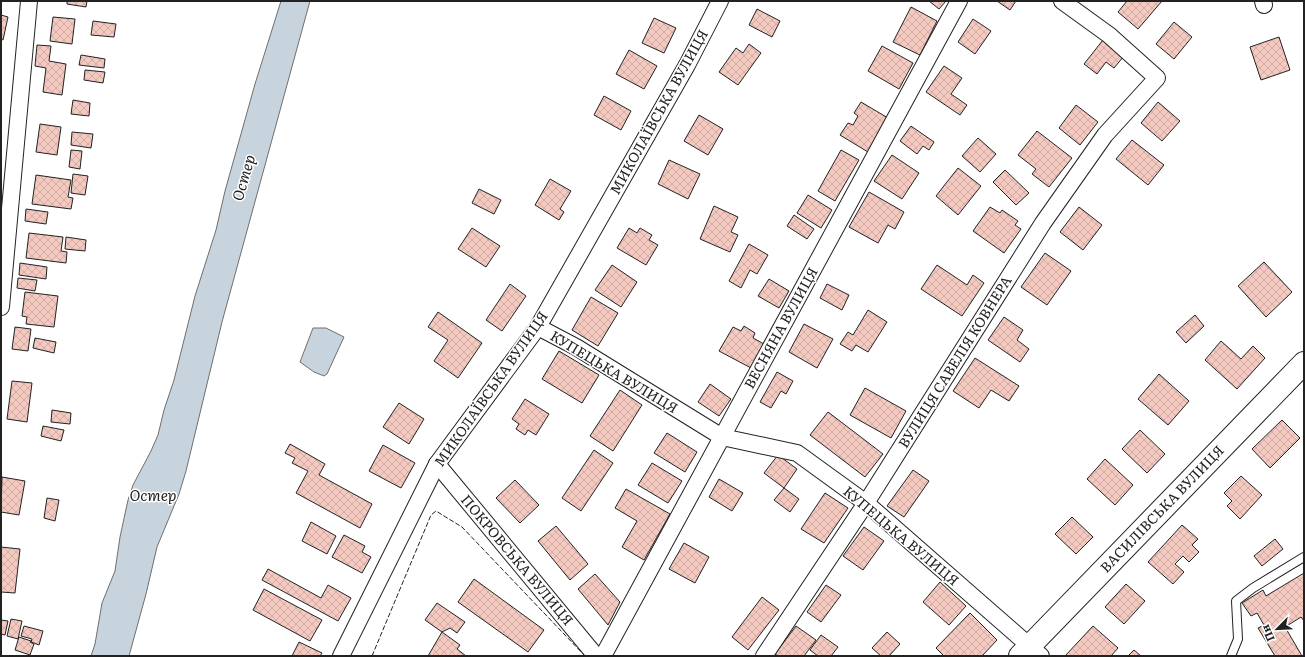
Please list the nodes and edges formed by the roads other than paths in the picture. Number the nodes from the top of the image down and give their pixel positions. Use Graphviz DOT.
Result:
graph roads {
  1 [pos="29,1"];
  2 [pos="720,1"];
  3 [pos="959,1"];
  4 [pos="1062,1"];
  5 [pos="1,307"];
  6 [pos="538,326"];
  7 [pos="1304,362"];
  8 [pos="722,437"];
  9 [pos="437,464"];
  10 [pos="866,503"];
  11 [pos="1304,557"];
  12 [pos="1030,653"];
  13 [pos="342,656"];
  14 [pos="596,656"];
  15 [pos="603,656"];
  16 [pos="764,656"];
  17 [pos="1231,656"];
  1 -- 5 [label="street"];
  2 -- 6 [label="street, МИКОЛАЇВСЬКА ВУЛИЦЯ"];
  3 -- 8 [label="street, ВЕСНЯНА ВУЛИЦЯ"];
  4 -- 10 [label="street, ВУЛИЦЯ САВЕЛІЯ КОВНЕРА"];
  6 -- 8 [label="street, КУПЕЦЬКА ВУЛИЦЯ"];
  6 -- 9 [label="street, МИКОЛАЇВСЬКА ВУЛИЦЯ"];
  7 -- 12 [label="main road, ВАСИЛІВСЬКА ВУЛИЦЯ"];
  8 -- 10 [label="street, КУПЕЦЬКА ВУЛИЦЯ"];
  8 -- 15 [label="street, ВЕСНЯНА ВУЛИЦЯ"];
  9 -- 13 [label="street, МИКОЛАЇВСЬКА ВУЛИЦЯ"];
  9 -- 14 [label="street, ПОКРОВСЬКА ВУЛИЦЯ"];
  10 -- 12 [label="street, КУПЕЦЬКА ВУЛИЦЯ"];
  10 -- 16 [label="street, ВУЛИЦЯ САВЕЛІЯ КОВНЕРА"];
  11 -- 17 [label="lane"];
}
